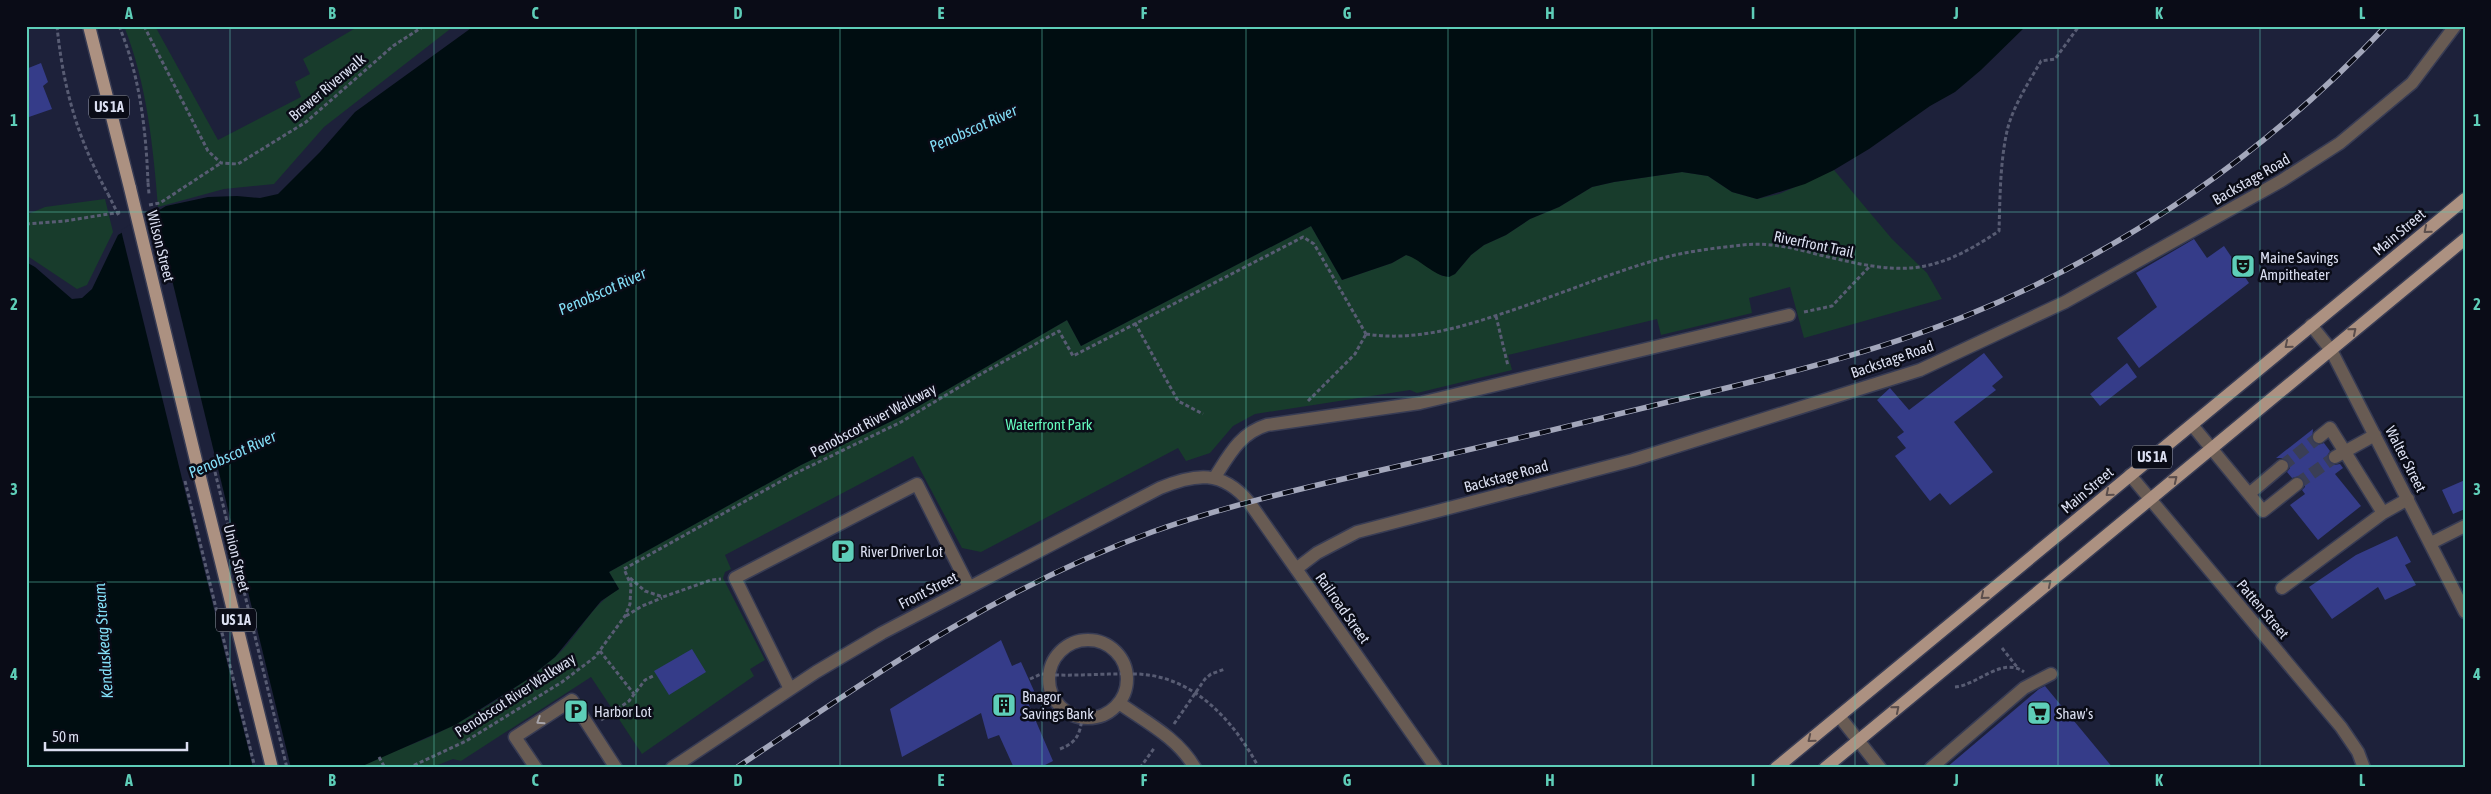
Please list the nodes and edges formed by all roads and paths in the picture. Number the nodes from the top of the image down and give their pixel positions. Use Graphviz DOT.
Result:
graph roads {
  1 [pos="57,26"];
  2 [pos="89,26"];
  3 [pos="120,26"];
  4 [pos="144,26"];
  5 [pos="424,26"];
  6 [pos="2079,26"];
  7 [pos="2455,26"];
  8 [pos="108,194"];
  9 [pos="2465,199"];
  10 [pos="151,208"];
  11 [pos="2465,239"];
  12 [pos="1870,267"];
  13 [pos="1788,315"];
  14 [pos="1496,316"];
  15 [pos="1135,323"];
  16 [pos="2312,325"];
  17 [pos="1366,334"];
  18 [pos="2331,350"];
  19 [pos="1508,366"];
  20 [pos="1308,401"];
  21 [pos="1204,414"];
  22 [pos="2192,424"];
  23 [pos="2375,435"];
  24 [pos="2319,437"];
  25 [pos="2212,448"];
  26 [pos="2340,454"];
  27 [pos="2282,466"];
  28 [pos="215,470"];
  29 [pos="200,473"];
  30 [pos="2130,475"];
  31 [pos="1215,477"];
  32 [pos="2297,484"];
  33 [pos="2249,494"];
  34 [pos="2150,498"];
  35 [pos="2408,499"];
  36 [pos="2383,513"];
  37 [pos="2465,526"];
  38 [pos="2431,543"];
  39 [pos="1296,569"];
  40 [pos="629,577"];
  41 [pos="724,587"];
  42 [pos="969,587"];
  43 [pos="2282,588"];
  44 [pos="663,597"];
  45 [pos="2465,612"];
  46 [pos="625,616"];
  47 [pos="2002,648"];
  48 [pos="600,652"];
  49 [pos="2017,667"];
  50 [pos="1225,669"];
  51 [pos="1127,674"];
  52 [pos="2051,674"];
  53 [pos="1048,675"];
  54 [pos="654,676"];
  55 [pos="1030,679"];
  56 [pos="2034,682"];
  57 [pos="1955,687"];
  58 [pos="790,688"];
  59 [pos="1195,693"];
  60 [pos="634,694"];
  61 [pos="1123,706"];
  62 [pos="1839,716"];
  63 [pos="1082,718"];
  64 [pos="1172,726"];
  65 [pos="590,727"];
  66 [pos="1859,740"];
  67 [pos="1158,742"];
  68 [pos="1060,750"];
  69 [pos="379,757"];
  70 [pos="1782,766"];
  71 [pos="272,768"];
  72 [pos="287,768"];
  73 [pos="385,768"];
  74 [pos="408,768"];
  75 [pos="536,768"];
  76 [pos="616,768"];
  77 [pos="672,768"];
  78 [pos="1140,768"];
  79 [pos="1195,768"];
  80 [pos="1259,768"];
  81 [pos="1436,768"];
  82 [pos="1825,768"];
  83 [pos="1880,768"];
  84 [pos="1931,768"];
  85 [pos="2364,768"];
  1 -- 8 [label="path"];
  2 -- 29 [label="main road, Wilson Street / US 1A, bridge"];
  3 -- 10 [label="path, bridge"];
  4 -- 5 [label="path, Brewer Riverwalk"];
  6 -- 12 [label="path, Riverfront Trail"];
  7 -- 39 [label="street, Backstage Road"];
  9 -- 16 [label="main road, Main Street / US 1A, one-way"];
  18 -- 11 [label="main road, US 1A, one-way"];
  12 -- 13 [label="path"];
  12 -- 14 [label="path, Riverfront Trail"];
  13 -- 31 [label="street"];
  14 -- 17 [label="path, Riverfront Trail"];
  14 -- 19 [label="path"];
  15 -- 17 [label="path, Penobscot River Walkway"];
  15 -- 21 [label="path"];
  15 -- 40 [label="path, Penobscot River Walkway"];
  16 -- 18 [label="street, Walter Street"];
  16 -- 22 [label="main road, Main Street / US 1A, one-way"];
  17 -- 20 [label="path"];
  18 -- 23 [label="street, Walter Street"];
  18 -- 25 [label="main road, US 1A"];
  22 -- 25 [label="street"];
  22 -- 30 [label="main road, Main Street / US 1A"];
  23 -- 26 [label="street"];
  23 -- 35 [label="street, Walter Street"];
  24 -- 26 [label="street"];
  25 -- 33 [label="street"];
  34 -- 25 [label="main road, US 1A, one-way"];
  26 -- 36 [label="street"];
  27 -- 33 [label="street"];
  28 -- 72 [label="path, bridge"];
  29 -- 71 [label="main road, Union Street / US 1A"];
  30 -- 34 [label="street, Patten Street"];
  30 -- 62 [label="main road, Main Street / US 1A, one-way"];
  31 -- 39 [label="street, Railroad Street"];
  31 -- 42 [label="street, Front Street"];
  32 -- 33 [label="street"];
  66 -- 34 [label="main road, US 1A, one-way"];
  34 -- 85 [label="street, Patten Street"];
  35 -- 36 [label="street"];
  35 -- 38 [label="street, Walter Street"];
  36 -- 43 [label="street"];
  37 -- 38 [label="street"];
  38 -- 45 [label="street, Walter Street"];
  39 -- 81 [label="street, Railroad Street"];
  40 -- 44 [label="path"];
  40 -- 46 [label="path, Penobscot River Walkway"];
  41 -- 44 [label="path"];
  42 -- 58 [label="street, Front Street"];
  42 -- 58 [label="street"];
  44 -- 46 [label="path"];
  46 -- 48 [label="path, Penobscot River Walkway"];
  47 -- 49 [label="path"];
  48 -- 60 [label="path"];
  48 -- 74 [label="path, Penobscot River Walkway"];
  49 -- 56 [label="path"];
  49 -- 57 [label="path"];
  50 -- 59 [label="path"];
  51 -- 53 [label="path"];
  51 -- 53 [label="street"];
  51 -- 59 [label="path"];
  51 -- 61 [label="street"];
  52 -- 56 [label="street"];
  53 -- 55 [label="path"];
  53 -- 63 [label="street"];
  54 -- 60 [label="path"];
  56 -- 84 [label="street"];
  58 -- 77 [label="street, Front Street"];
  59 -- 64 [label="path"];
  59 -- 80 [label="path"];
  60 -- 65 [label="path"];
  61 -- 63 [label="street"];
  61 -- 79 [label="street"];
  62 -- 66 [label="street"];
  62 -- 70 [label="main road, Main Street / US 1A, one-way"];
  63 -- 68 [label="path"];
  65 -- 75 [label="street, one-way"];
  65 -- 76 [label="street"];
  66 -- 82 [label="main road, US 1A"];
  66 -- 83 [label="street"];
  67 -- 78 [label="path"];
  69 -- 73 [label="path"];
}
